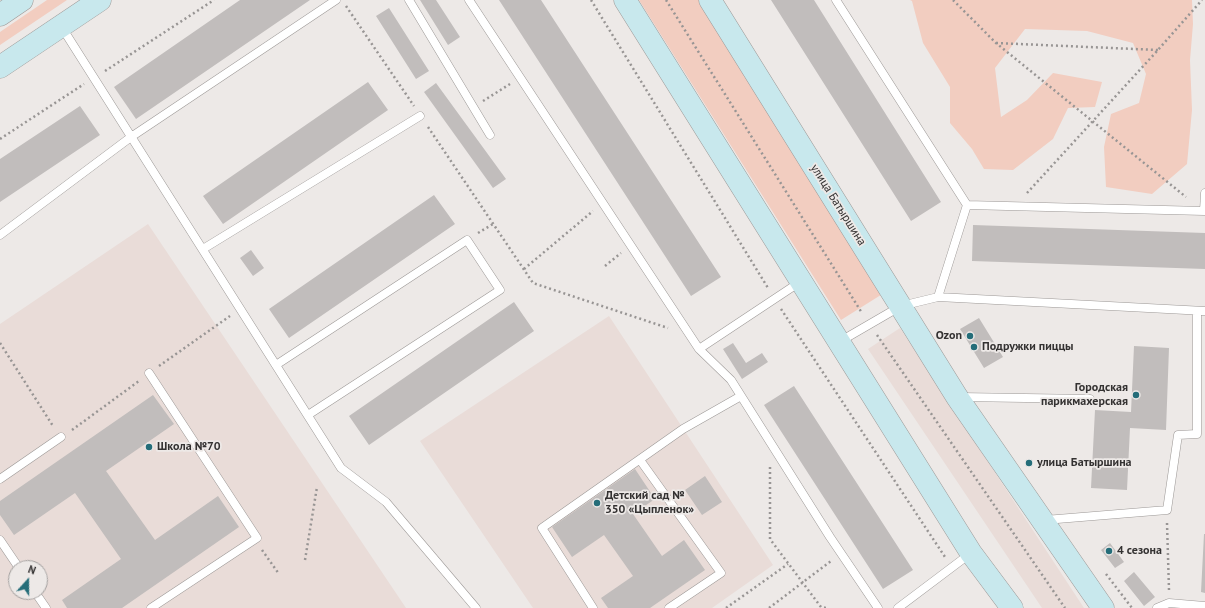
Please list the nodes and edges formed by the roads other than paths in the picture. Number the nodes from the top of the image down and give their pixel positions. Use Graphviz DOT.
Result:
graph roads {
  1 [pos="22,0"];
  2 [pos="100,0"];
  3 [pos="336,0"];
  4 [pos="409,0"];
  5 [pos="469,0"];
  6 [pos="625,0"];
  7 [pos="710,0"];
  8 [pos="836,0"];
  9 [pos="0,14"];
  10 [pos="61,26"];
  11 [pos="0,67"];
  12 [pos="420,116"];
  13 [pos="490,135"];
  14 [pos="132,137"];
  15 [pos="1205,193"];
  16 [pos="967,205"];
  17 [pos="1205,211"];
  18 [pos="0,235"];
  19 [pos="203,249"];
  20 [pos="801,281"];
  21 [pos="938,296"];
  22 [pos="901,306"];
  23 [pos="1201,311"];
  24 [pos="839,342"];
  25 [pos="699,349"];
  26 [pos="276,365"];
  27 [pos="149,373"];
  28 [pos="741,396"];
  29 [pos="957,397"];
  30 [pos="1090,399"];
  31 [pos="308,415"];
  32 [pos="1201,434"];
  33 [pos="61,438"];
  34 [pos="640,460"];
  35 [pos="0,479"];
  36 [pos="1042,520"];
  37 [pos="0,540"];
  38 [pos="971,553"];
  39 [pos="14,560"];
  40 [pos="1205,606"];
  41 [pos="151,608"];
  42 [pos="476,608"];
  43 [pos="593,608"];
  44 [pos="668,608"];
  45 [pos="878,608"];
  46 [pos="898,608"];
  47 [pos="1012,608"];
  48 [pos="1103,608"];
  49 [pos="1157,608"];
  1 -- 9 [label="street"];
  2 -- 10 [label="street"];
  3 -- 14 [label="lane"];
  4 -- 13 [label="lane"];
  5 -- 25 [label="lane"];
  6 -- 20 [label="street"];
  7 -- 22 [label="street, улица Батыршина"];
  8 -- 16 [label="lane"];
  10 -- 11 [label="street"];
  10 -- 14 [label="lane"];
  12 -- 19 [label="lane"];
  14 -- 18 [label="lane"];
  14 -- 19 [label="lane"];
  15 -- 17 [label="lane"];
  16 -- 17 [label="lane"];
  16 -- 21 [label="lane"];
  19 -- 26 [label="lane"];
  20 -- 24 [label="street"];
  20 -- 25 [label="lane"];
  21 -- 22 [label="lane"];
  21 -- 23 [label="lane"];
  22 -- 24 [label="lane"];
  22 -- 29 [label="street, улица Батыршина"];
  23 -- 32 [label="lane"];
  24 -- 38 [label="street"];
  25 -- 28 [label="lane"];
  26 -- 31 [label="lane"];
  26 -- 31 [label="lane"];
  27 -- 41 [label="lane"];
  28 -- 34 [label="lane"];
  28 -- 45 [label="lane"];
  29 -- 30 [label="lane"];
  29 -- 36 [label="street, улица Батыршина"];
  31 -- 42 [label="lane"];
  32 -- 36 [label="lane"];
  33 -- 35 [label="lane"];
  34 -- 43 [label="lane"];
  34 -- 44 [label="lane"];
  36 -- 48 [label="street, улица Батыршина"];
  37 -- 39 [label="lane"];
  38 -- 46 [label="lane"];
  38 -- 47 [label="street"];
  40 -- 49 [label="lane"];
}
